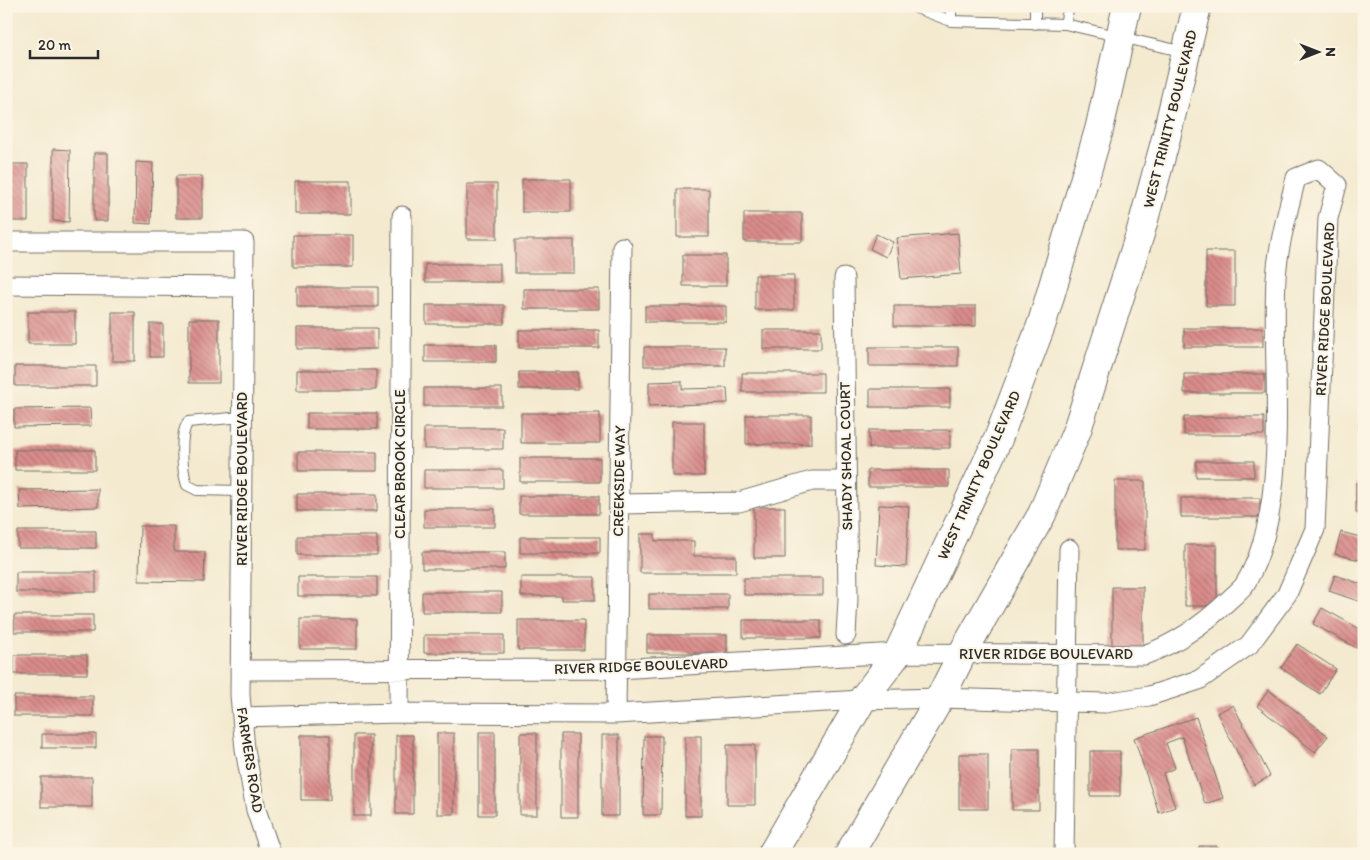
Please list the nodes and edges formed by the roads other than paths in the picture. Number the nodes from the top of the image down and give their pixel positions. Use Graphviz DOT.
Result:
graph roads {
  1 [pos="911,6"];
  2 [pos="951,6"];
  3 [pos="1035,6"];
  4 [pos="1069,6"];
  5 [pos="1127,6"];
  6 [pos="1197,6"];
  7 [pos="951,22"];
  8 [pos="1035,24"];
  9 [pos="1065,24"];
  10 [pos="1120,35"];
  11 [pos="1188,52"];
  12 [pos="402,216"];
  13 [pos="6,242"];
  14 [pos="622,247"];
  15 [pos="844,278"];
  16 [pos="6,285"];
  17 [pos="244,287"];
  18 [pos="242,416"];
  19 [pos="846,481"];
  20 [pos="241,491"];
  21 [pos="619,504"];
  22 [pos="1069,549"];
  23 [pos="846,635"];
  24 [pos="898,653"];
  25 [pos="962,654"];
  26 [pos="1067,655"];
  27 [pos="399,668"];
  28 [pos="617,669"];
  29 [pos="240,670"];
  30 [pos="240,694"];
  31 [pos="940,698"];
  32 [pos="862,700"];
  33 [pos="1066,702"];
  34 [pos="399,713"];
  35 [pos="616,714"];
  36 [pos="242,717"];
  37 [pos="272,854"];
  38 [pos="772,854"];
  39 [pos="849,854"];
  40 [pos="1064,854"];
  1 -- 7 [label="lane"];
  2 -- 7 [label="lane"];
  3 -- 8 [label="lane"];
  4 -- 9 [label="lane"];
  5 -- 10 [label="main road, WEST TRINITY BOULEVARD"];
  6 -- 11 [label="main road, WEST TRINITY BOULEVARD"];
  7 -- 8 [label="lane"];
  8 -- 9 [label="lane"];
  9 -- 10 [label="lane"];
  10 -- 11 [label="lane"];
  10 -- 24 [label="main road, WEST TRINITY BOULEVARD"];
  11 -- 25 [label="main road, WEST TRINITY BOULEVARD"];
  12 -- 27 [label="street, CLEAR BROOK CIRCLE"];
  13 -- 17 [label="street, RIVER RIDGE BOULEVARD"];
  14 -- 21 [label="street, CREEKSIDE WAY"];
  15 -- 19 [label="street, SHADY SHOAL COURT"];
  16 -- 17 [label="street"];
  17 -- 18 [label="street, RIVER RIDGE BOULEVARD"];
  18 -- 20 [label="street, RIVER RIDGE BOULEVARD"];
  18 -- 20 [label="lane"];
  19 -- 21 [label="street"];
  19 -- 23 [label="street, SHADY SHOAL COURT"];
  20 -- 29 [label="street, RIVER RIDGE BOULEVARD"];
  21 -- 28 [label="street, CREEKSIDE WAY"];
  22 -- 26 [label="street"];
  24 -- 25 [label="street, RIVER RIDGE BOULEVARD"];
  24 -- 28 [label="street, RIVER RIDGE BOULEVARD"];
  24 -- 32 [label="main road, WEST TRINITY BOULEVARD"];
  25 -- 26 [label="street, RIVER RIDGE BOULEVARD"];
  25 -- 31 [label="main road, WEST TRINITY BOULEVARD"];
  26 -- 33 [label="street"];
  26 -- 33 [label="street, RIVER RIDGE BOULEVARD"];
  27 -- 28 [label="street, RIVER RIDGE BOULEVARD"];
  27 -- 29 [label="street, RIVER RIDGE BOULEVARD"];
  27 -- 34 [label="street, CLEAR BROOK CIRCLE"];
  28 -- 35 [label="street, CREEKSIDE WAY"];
  29 -- 30 [label="street, RIVER RIDGE BOULEVARD"];
  30 -- 36 [label="street, FARMERS ROAD"];
  31 -- 32 [label="street, RIVER RIDGE BOULEVARD"];
  31 -- 33 [label="street, RIVER RIDGE BOULEVARD"];
  31 -- 39 [label="main road, WEST TRINITY BOULEVARD"];
  32 -- 35 [label="street, RIVER RIDGE BOULEVARD"];
  32 -- 38 [label="main road, WEST TRINITY BOULEVARD"];
  33 -- 40 [label="street"];
  34 -- 35 [label="street, RIVER RIDGE BOULEVARD"];
  34 -- 36 [label="street, RIVER RIDGE BOULEVARD"];
  36 -- 37 [label="street, FARMERS ROAD"];
}
